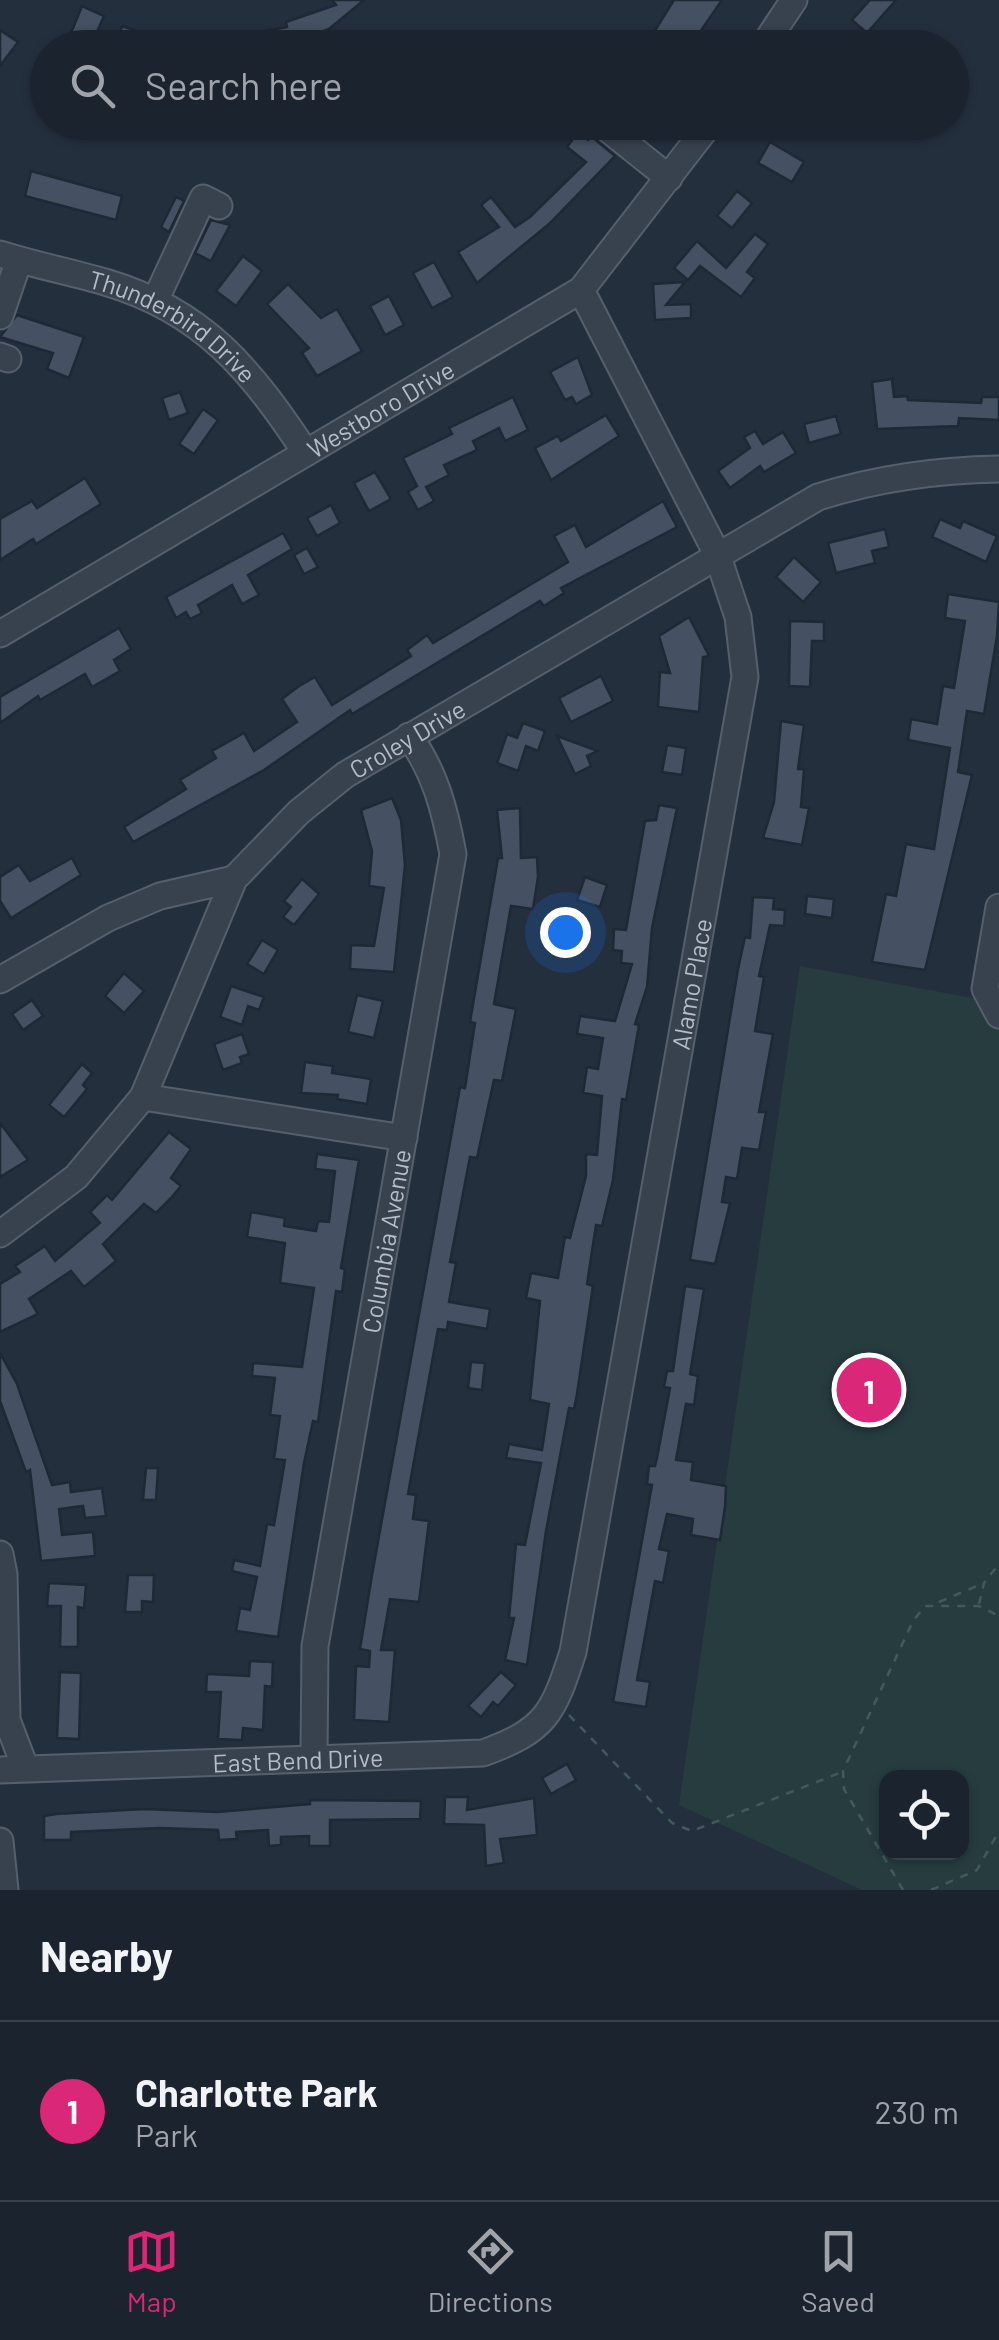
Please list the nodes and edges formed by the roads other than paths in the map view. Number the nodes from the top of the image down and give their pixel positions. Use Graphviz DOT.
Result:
graph roads {
  1 [pos="794,0"];
  2 [pos="774,30"];
  3 [pos="621,140"];
  4 [pos="698,140"];
  5 [pos="669,178"];
  6 [pos="204,199"];
  7 [pos="10,257"];
  8 [pos="580,290"];
  9 [pos="155,301"];
  10 [pos="0,316"];
  11 [pos="306,453"];
  12 [pos="999,468"];
  13 [pos="717,554"];
  14 [pos="0,634"];
  15 [pos="409,736"];
  16 [pos="234,879"];
  17 [pos="999,907"];
  18 [pos="0,980"];
  19 [pos="999,1016"];
  20 [pos="143,1097"];
  21 [pos="404,1138"];
  22 [pos="0,1234"];
  23 [pos="0,1554"];
  24 [pos="556,1706"];
  25 [pos="314,1757"];
  26 [pos="12,1769"];
  27 [pos="0,1841"];
  28 [pos="5,1890"];
  1 -- 2 [label="street"];
  3 -- 5 [label="street"];
  4 -- 5 [label="street, Westboro Drive"];
  5 -- 8 [label="street, Westboro Drive"];
  6 -- 9 [label="street"];
  7 -- 9 [label="street, Thunderbird Drive"];
  7 -- 10 [label="street"];
  8 -- 11 [label="street, Westboro Drive"];
  8 -- 13 [label="street, Alamo Place"];
  9 -- 11 [label="street, Thunderbird Drive"];
  11 -- 14 [label="street, Westboro Drive"];
  12 -- 13 [label="street, Croley Drive"];
  13 -- 15 [label="street, Croley Drive"];
  13 -- 24 [label="street, Alamo Place"];
  15 -- 16 [label="street, Croley Drive"];
  15 -- 21 [label="street, Columbia Avenue"];
  16 -- 18 [label="street"];
  16 -- 20 [label="street, Croley Drive"];
  17 -- 19 [label="street"];
  20 -- 21 [label="street"];
  20 -- 22 [label="street, Croley Drive"];
  21 -- 25 [label="street, Columbia Avenue"];
  23 -- 26 [label="street"];
  24 -- 25 [label="street, East Bend Drive"];
  25 -- 26 [label="street, East Bend Drive"];
  27 -- 28 [label="street"];
}
